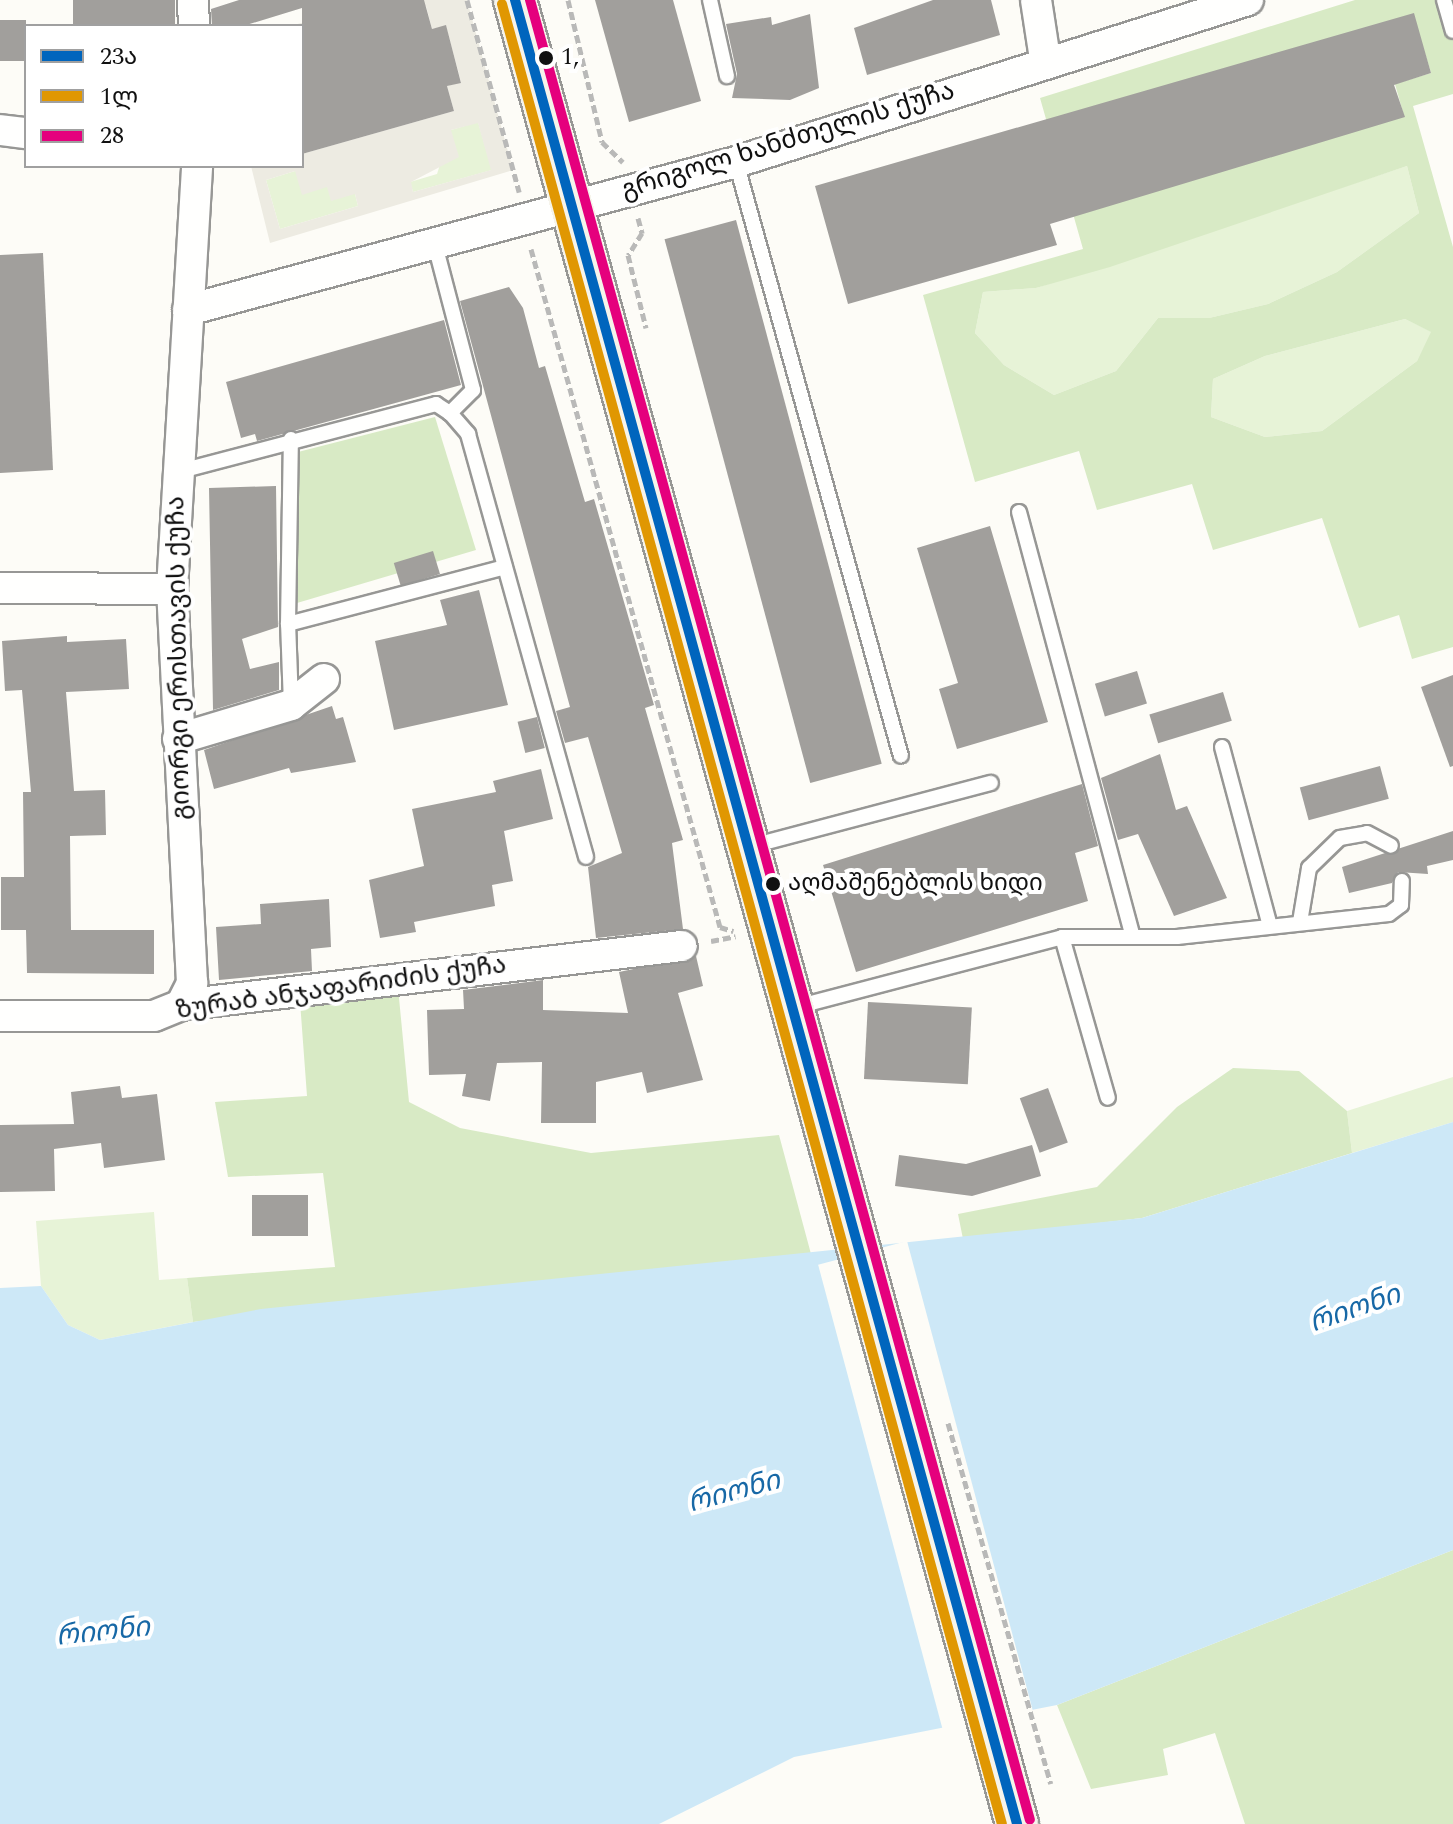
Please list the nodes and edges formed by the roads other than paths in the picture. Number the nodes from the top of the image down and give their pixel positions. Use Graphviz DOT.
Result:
graph roads {
  1 [pos="193,0"];
  2 [pos="515,0"];
  3 [pos="710,0"];
  4 [pos="1036,0"];
  5 [pos="1248,0"];
  6 [pos="1444,0"];
  7 [pos="194,24"];
  8 [pos="1453,31"];
  9 [pos="1045,59"];
  10 [pos="727,76"];
  11 [pos="0,130"];
  12 [pos="24,133"];
  13 [pos="736,162"];
  14 [pos="197,168"];
  15 [pos="572,206"];
  16 [pos="434,241"];
  17 [pos="188,310"];
  18 [pos="450,413"];
  19 [pos="291,439"];
  20 [pos="175,472"];
  21 [pos="1019,512"];
  22 [pos="505,567"];
  23 [pos="0,588"];
  24 [pos="172,589"];
  25 [pos="288,624"];
  26 [pos="324,679"];
  27 [pos="291,705"];
  28 [pos="178,739"];
  29 [pos="1222,747"];
  30 [pos="901,756"];
  31 [pos="991,783"];
  32 [pos="1391,846"];
  33 [pos="748,847"];
  34 [pos="586,857"];
  35 [pos="1402,881"];
  36 [pos="1300,922"];
  37 [pos="1270,926"];
  38 [pos="1133,936"];
  39 [pos="1062,937"];
  40 [pos="682,946"];
  41 [pos="181,1005"];
  42 [pos="792,1008"];
  43 [pos="0,1016"];
  44 [pos="1108,1098"];
  45 [pos="1013,1807"];
  1 -- 7 [label="street"];
  2 -- 15 [label="main road"];
  3 -- 10 [label="lane"];
  4 -- 9 [label="street"];
  5 -- 9 [label="street, გრიგოლ ხანძთელის ქუჩა"];
  6 -- 8 [label="lane"];
  9 -- 13 [label="street, გრიგოლ ხანძთელის ქუჩა"];
  11 -- 12 [label="street"];
  13 -- 15 [label="street, გრიგოლ ხანძთელის ქუჩა"];
  13 -- 30 [label="lane"];
  14 -- 17 [label="street, გიორგი ერისთავის ქუჩა"];
  15 -- 16 [label="street, გრიგოლ ხანძთელის ქუჩა"];
  15 -- 33 [label="main road"];
  16 -- 17 [label="street, გრიგოლ ხანძთელის ქუჩა"];
  16 -- 18 [label="lane"];
  17 -- 20 [label="street, გიორგი ერისთავის ქუჩა"];
  18 -- 19 [label="lane"];
  18 -- 22 [label="lane"];
  19 -- 20 [label="lane"];
  19 -- 25 [label="lane"];
  20 -- 24 [label="street, გიორგი ერისთავის ქუჩა"];
  21 -- 38 [label="lane"];
  22 -- 25 [label="lane"];
  22 -- 34 [label="lane"];
  23 -- 24 [label="street"];
  24 -- 28 [label="street, გიორგი ერისთავის ქუჩა"];
  25 -- 27 [label="lane"];
  26 -- 27 [label="street"];
  27 -- 28 [label="street"];
  28 -- 41 [label="street, გიორგი ერისთავის ქუჩა"];
  29 -- 37 [label="lane"];
  31 -- 33 [label="lane"];
  32 -- 36 [label="lane"];
  33 -- 42 [label="main road"];
  35 -- 36 [label="lane"];
  36 -- 37 [label="lane"];
  37 -- 38 [label="lane"];
  38 -- 39 [label="lane"];
  39 -- 42 [label="lane"];
  39 -- 44 [label="lane"];
  40 -- 41 [label="street, ზურაბ ანჯაფარიძის ქუჩა"];
  41 -- 43 [label="street, ზურაბ ანჯაფარიძის ქუჩა"];
  42 -- 45 [label="main road"];
}
